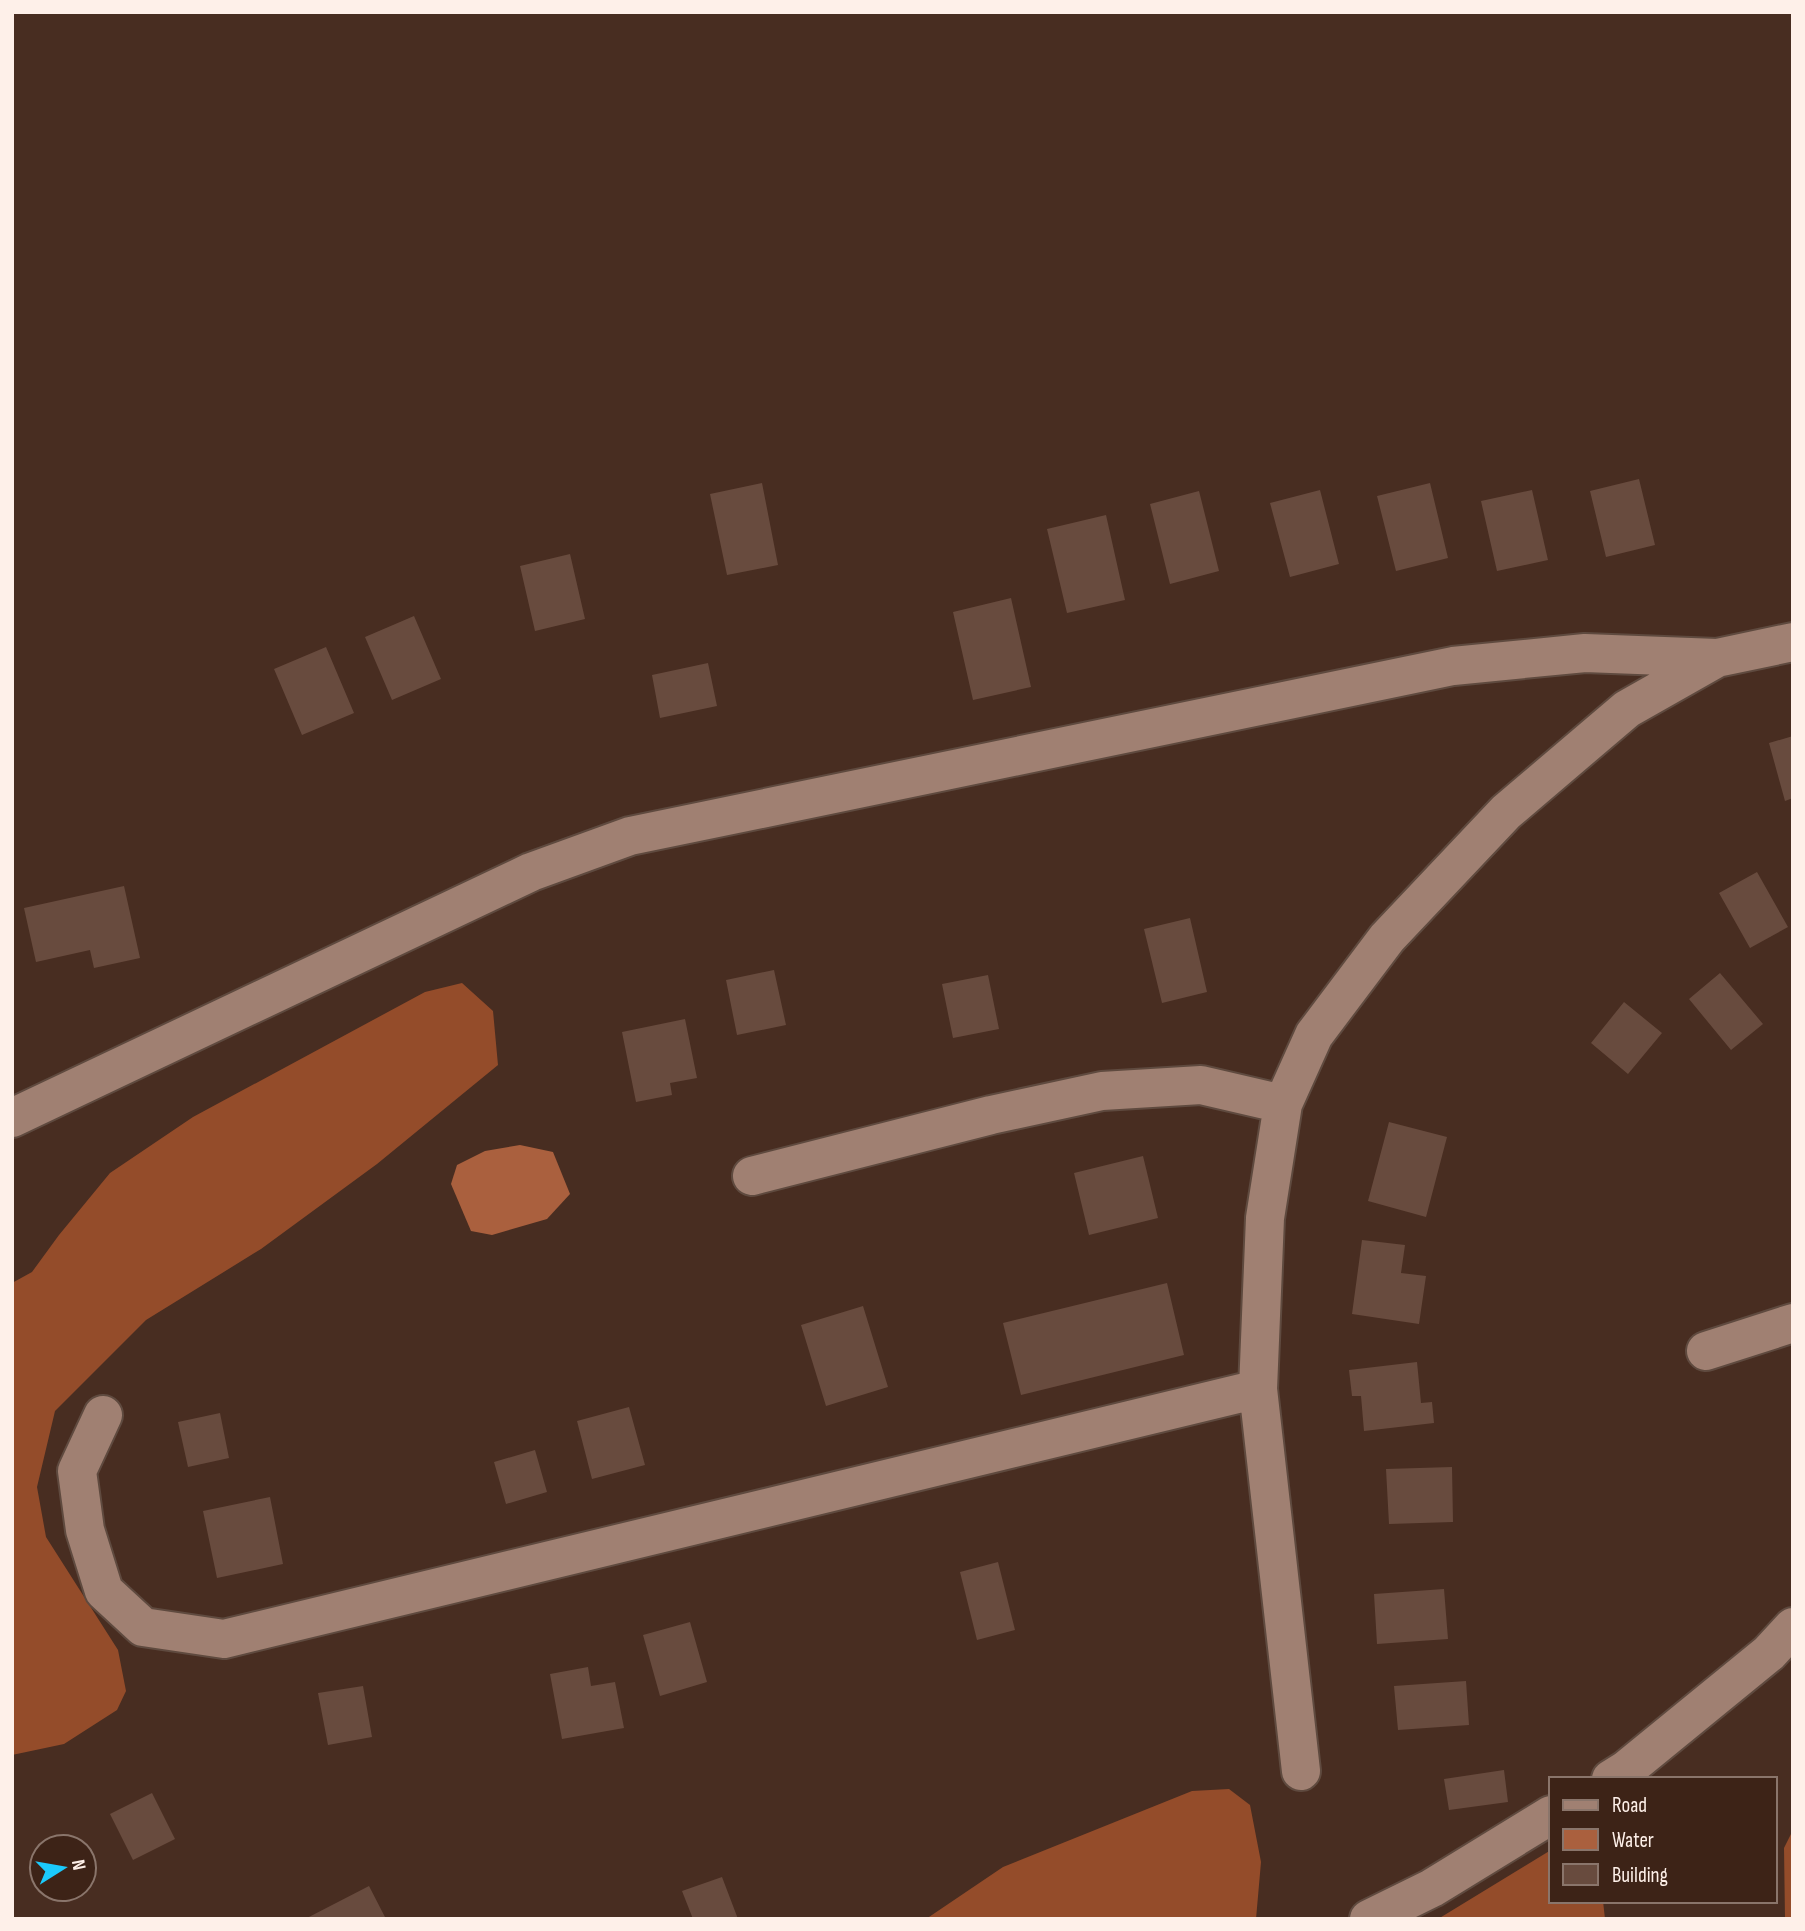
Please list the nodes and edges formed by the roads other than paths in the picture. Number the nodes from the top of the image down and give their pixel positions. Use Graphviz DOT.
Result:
graph roads {
  1 [pos="1793,642"];
  2 [pos="1717,658"];
  3 [pos="1283,1104"];
  4 [pos="12,1118"];
  5 [pos="752,1176"];
  6 [pos="1793,1323"];
  7 [pos="1706,1351"];
  8 [pos="1258,1389"];
  9 [pos="103,1415"];
  10 [pos="1793,1627"];
  11 [pos="1301,1771"];
  12 [pos="1614,1777"];
  13 [pos="1549,1816"];
  14 [pos="1368,1919"];
  1 -- 2 [label="street"];
  2 -- 3 [label="street"];
  2 -- 4 [label="street"];
  3 -- 5 [label="street"];
  3 -- 8 [label="street"];
  6 -- 7 [label="street"];
  8 -- 9 [label="street"];
  8 -- 11 [label="street"];
  10 -- 12 [label="street"];
  13 -- 14 [label="street"];
}
